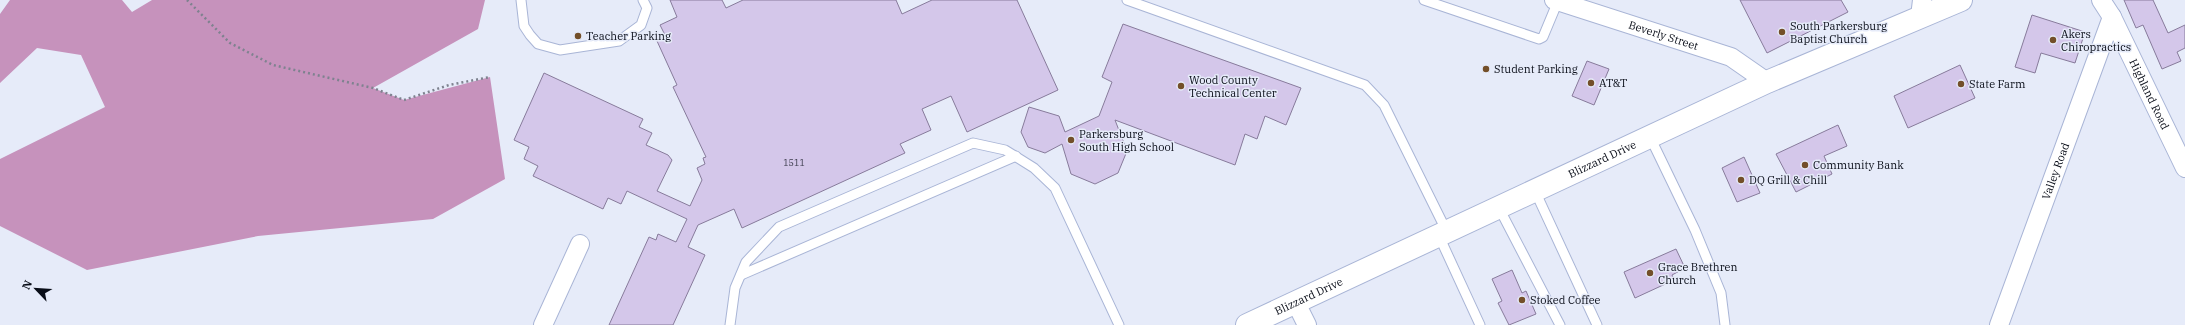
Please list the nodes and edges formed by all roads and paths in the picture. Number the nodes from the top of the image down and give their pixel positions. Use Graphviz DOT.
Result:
graph roads {
  1 [pos="187,0"];
  2 [pos="522,0"];
  3 [pos="643,0"];
  4 [pos="1126,0"];
  5 [pos="1424,0"];
  6 [pos="1961,0"];
  7 [pos="2101,0"];
  8 [pos="1556,1"];
  9 [pos="1921,9"];
  10 [pos="2112,17"];
  11 [pos="490,76"];
  12 [pos="1767,82"];
  13 [pos="1650,137"];
  14 [pos="1016,156"];
  15 [pos="2185,168"];
  16 [pos="1535,191"];
  17 [pos="1499,208"];
  18 [pos="1443,234"];
  19 [pos="580,244"];
  20 [pos="740,275"];
  21 [pos="1296,303"];
  22 [pos="543,325"];
  23 [pos="730,325"];
  24 [pos="1119,325"];
  25 [pos="1247,325"];
  26 [pos="1307,325"];
  27 [pos="1480,325"];
  28 [pos="1560,325"];
  29 [pos="1597,325"];
  30 [pos="1725,325"];
  31 [pos="1999,325"];
  1 -- 11 [label="path"];
  2 -- 3 [label="lane"];
  4 -- 18 [label="lane"];
  5 -- 8 [label="lane"];
  6 -- 9 [label="main road, Blizzard Drive"];
  7 -- 10 [label="street, Highland Road"];
  8 -- 12 [label="street, Beverly Street"];
  9 -- 12 [label="main road, Blizzard Drive"];
  10 -- 15 [label="street, Highland Road"];
  10 -- 31 [label="street, Valley Road"];
  12 -- 13 [label="main road, Blizzard Drive"];
  13 -- 16 [label="main road, Blizzard Drive"];
  13 -- 30 [label="lane"];
  14 -- 20 [label="lane"];
  14 -- 20 [label="lane"];
  14 -- 24 [label="lane"];
  16 -- 17 [label="main road, Blizzard Drive"];
  16 -- 29 [label="lane"];
  17 -- 18 [label="main road, Blizzard Drive"];
  17 -- 28 [label="lane"];
  18 -- 21 [label="main road, Blizzard Drive"];
  18 -- 27 [label="lane"];
  19 -- 22 [label="street"];
  20 -- 23 [label="lane"];
  21 -- 25 [label="main road, Blizzard Drive"];
  21 -- 26 [label="street"];
}
